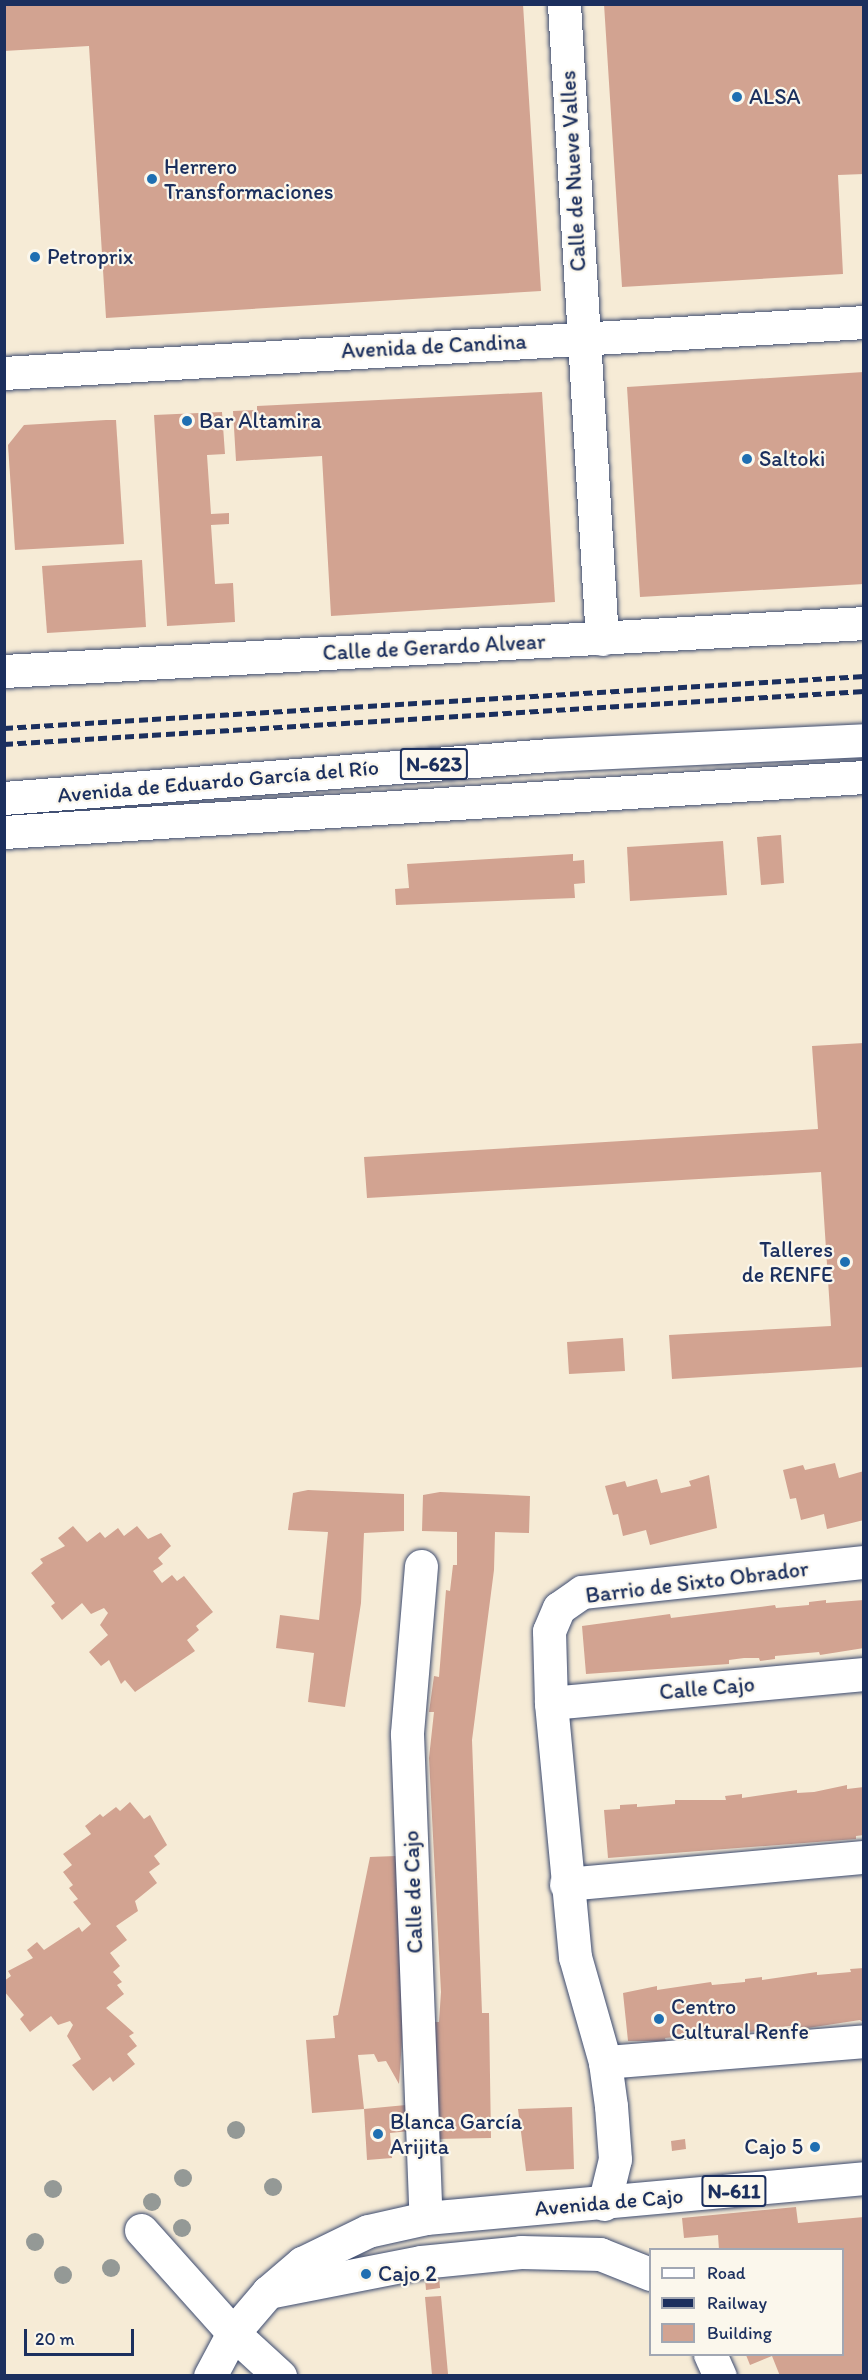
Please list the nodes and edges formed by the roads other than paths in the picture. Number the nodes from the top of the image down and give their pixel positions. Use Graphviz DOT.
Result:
graph roads {
  1 [pos="564,4"];
  2 [pos="864,322"];
  3 [pos="583,337"];
  4 [pos="4,373"];
  5 [pos="864,623"];
  6 [pos="602,639"];
  7 [pos="4,671"];
  8 [pos="864,740"];
  9 [pos="864,777"];
  10 [pos="4,798"];
  11 [pos="4,832"];
  12 [pos="864,1562"];
  13 [pos="421,1566"];
  14 [pos="864,1674"];
  15 [pos="551,1703"];
  16 [pos="864,1857"];
  17 [pos="566,1884"];
  18 [pos="864,2041"];
  19 [pos="605,2062"];
  20 [pos="864,2178"];
  21 [pos="604,2204"];
  22 [pos="426,2218"];
  23 [pos="141,2230"];
  24 [pos="649,2273"];
  25 [pos="268,2292"];
  26 [pos="233,2333"];
  27 [pos="710,2356"];
  28 [pos="210,2376"];
  29 [pos="280,2376"];
  30 [pos="720,2376"];
  1 -- 3 [label="main road, Calle de Nueve Valles"];
  2 -- 3 [label="main road, Avenida de Candina"];
  3 -- 4 [label="main road, Avenida de Candina"];
  3 -- 6 [label="main road, Calle de Nueve Valles"];
  5 -- 6 [label="main road, Calle de Gerardo Alvear"];
  6 -- 7 [label="main road, Calle de Gerardo Alvear"];
  8 -- 10 [label="main road, Avenida de Eduardo García del Río / N-623"];
  9 -- 11 [label="main road, Avenida de Eduardo García del Río / N-623"];
  12 -- 15 [label="main road, Barrio de Sixto Obrador"];
  13 -- 22 [label="main road, Calle de Cajo"];
  14 -- 15 [label="main road, Calle Cajo"];
  15 -- 17 [label="main road"];
  16 -- 17 [label="main road"];
  17 -- 19 [label="main road"];
  18 -- 19 [label="main road"];
  19 -- 21 [label="main road"];
  20 -- 21 [label="main road, Avenida de Cajo / N-611"];
  21 -- 22 [label="main road, Avenida de Cajo / N-611"];
  22 -- 25 [label="main road, N-611"];
  23 -- 26 [label="main road"];
  24 -- 25 [label="main road"];
  25 -- 26 [label="main road, N-611"];
  26 -- 28 [label="main road, N-611"];
  26 -- 29 [label="main road"];
  27 -- 30 [label="main road"];
}
